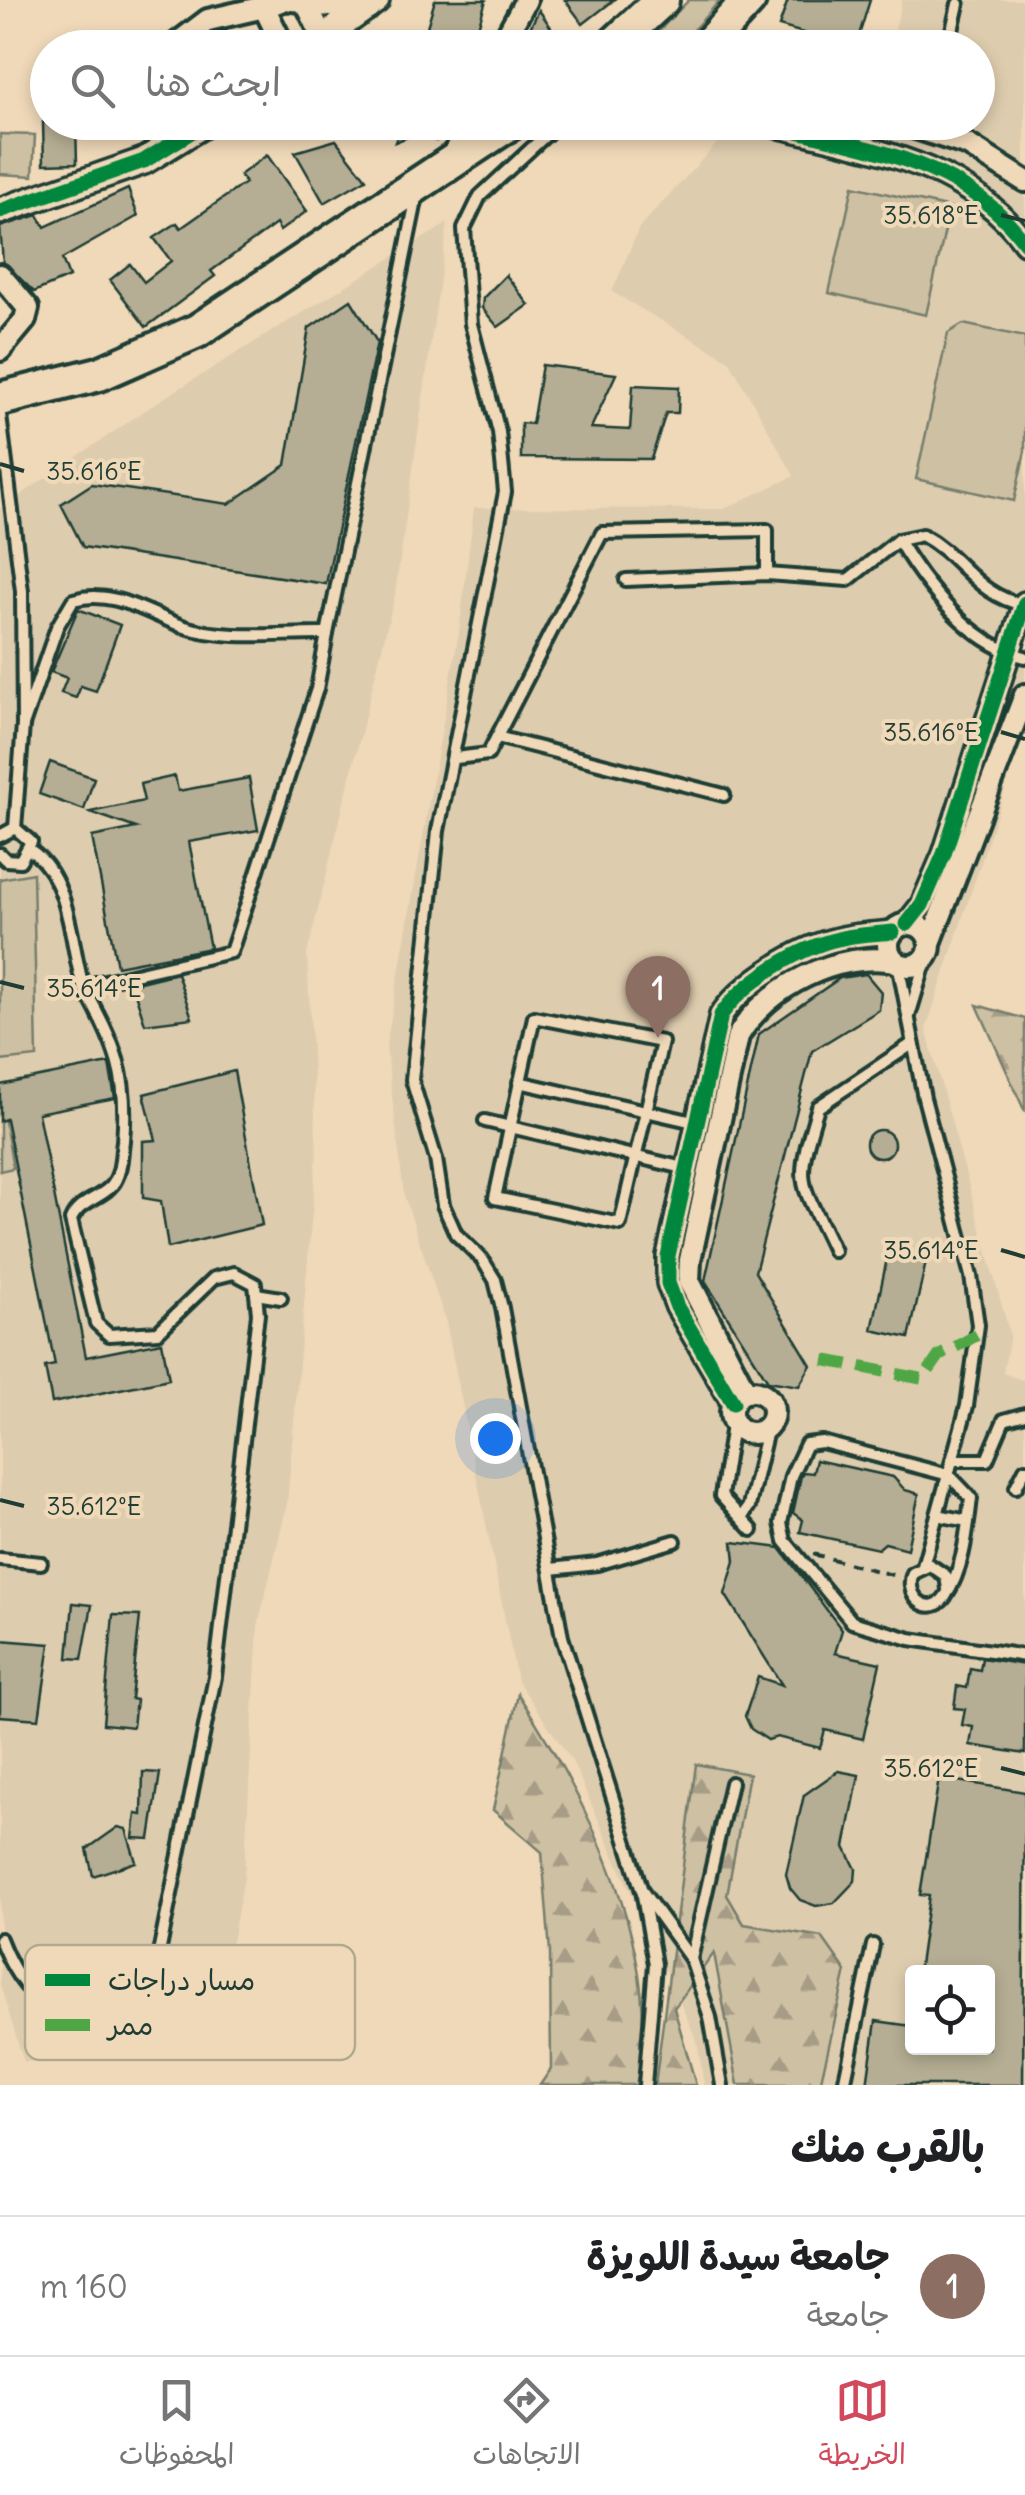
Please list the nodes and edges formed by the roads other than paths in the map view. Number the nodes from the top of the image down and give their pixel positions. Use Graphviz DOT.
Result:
graph roads {
  1 [pos="292,0"];
  2 [pos="526,0"];
  3 [pos="662,0"];
  4 [pos="305,1"];
  5 [pos="372,4"];
  6 [pos="958,4"];
  7 [pos="273,10"];
  8 [pos="195,30"];
  9 [pos="312,30"];
  10 [pos="333,30"];
  11 [pos="510,30"];
  12 [pos="641,30"];
  13 [pos="952,30"];
  14 [pos="178,140"];
  15 [pos="459,140"];
  16 [pos="485,140"];
  17 [pos="541,140"];
  18 [pos="827,140"];
  19 [pos="956,140"];
  20 [pos="451,163"];
  21 [pos="1025,180"];
  22 [pos="419,184"];
  23 [pos="0,211"];
  24 [pos="1015,219"];
  25 [pos="1025,242"];
  26 [pos="0,275"];
  27 [pos="0,350"];
  28 [pos="0,399"];
  29 [pos="0,414"];
  30 [pos="898,540"];
  31 [pos="767,574"];
  32 [pos="626,580"];
  33 [pos="1025,604"];
  34 [pos="327,634"];
  35 [pos="1018,656"];
  36 [pos="1025,695"];
  37 [pos="23,725"];
  38 [pos="497,738"];
  39 [pos="456,758"];
  40 [pos="724,795"];
  41 [pos="15,828"];
  42 [pos="0,836"];
  43 [pos="30,850"];
  44 [pos="2,858"];
  45 [pos="900,928"];
  46 [pos="928,950"];
  47 [pos="896,962"];
  48 [pos="84,986"];
  49 [pos="908,1022"];
  50 [pos="912,1044"];
  51 [pos="519,1082"];
  52 [pos="646,1111"];
  53 [pos="485,1120"];
  54 [pos="700,1124"];
  55 [pos="510,1127"];
  56 [pos="636,1157"];
  57 [pos="689,1169"];
  58 [pos="834,1251"];
  59 [pos="256,1294"];
  60 [pos="280,1298"];
  61 [pos="737,1405"];
  62 [pos="1025,1414"];
  63 [pos="768,1426"];
  64 [pos="954,1460"];
  65 [pos="1025,1469"];
  66 [pos="948,1475"];
  67 [pos="1016,1487"];
  68 [pos="938,1515"];
  69 [pos="742,1517"];
  70 [pos="968,1521"];
  71 [pos="752,1530"];
  72 [pos="675,1542"];
  73 [pos="0,1559"];
  74 [pos="41,1563"];
  75 [pos="923,1566"];
  76 [pos="551,1569"];
  77 [pos="948,1589"];
  78 [pos="1025,1656"];
  79 [pos="731,1784"];
  80 [pos="642,1890"];
  81 [pos="0,1939"];
  82 [pos="161,1945"];
  83 [pos="873,1945"];
  84 [pos="691,1958"];
  85 [pos="25,1985"];
  86 [pos="645,2085"];
  87 [pos="722,2085"];
  88 [pos="844,2085"];
  1 -- 4 [label="street"];
  2 -- 11 [label="street"];
  3 -- 12 [label="highway"];
  4 -- 5 [label="street"];
  4 -- 9 [label="street"];
  5 -- 10 [label="street"];
  6 -- 13 [label="lane"];
  7 -- 8 [label="street"];
  14 -- 23 [label="street"];
  15 -- 20 [label="street"];
  16 -- 20 [label="highway"];
  17 -- 39 [label="lane"];
  18 -- 24 [label="street"];
  19 -- 21 [label="street"];
  20 -- 22 [label="highway"];
  22 -- 28 [label="highway"];
  22 -- 34 [label="lane"];
  24 -- 25 [label="street"];
  26 -- 27 [label="street"];
  29 -- 37 [label="lane"];
  30 -- 31 [label="lane"];
  30 -- 33 [label="lane"];
  30 -- 35 [label="lane"];
  31 -- 32 [label="lane"];
  31 -- 38 [label="lane"];
  33 -- 35 [label="street"];
  34 -- 37 [label="lane"];
  34 -- 48 [label="lane"];
  35 -- 45 [label="street"];
  36 -- 46 [label="street"];
  37 -- 41 [label="lane"];
  38 -- 39 [label="lane"];
  38 -- 40 [label="lane"];
  39 -- 76 [label="lane"];
  41 -- 42 [label="lane"];
  41 -- 43 [label="lane"];
  43 -- 44 [label="lane"];
  43 -- 48 [label="lane"];
  45 -- 46 [label="street"];
  45 -- 47 [label="street"];
  45 -- 54 [label="street"];
  46 -- 47 [label="street"];
  46 -- 49 [label="lane"];
  47 -- 49 [label="lane"];
  47 -- 61 [label="street"];
  48 -- 59 [label="lane"];
  49 -- 50 [label="lane"];
  50 -- 58 [label="lane"];
  50 -- 64 [label="lane"];
  51 -- 52 [label="lane"];
  51 -- 52 [label="lane"];
  51 -- 55 [label="lane"];
  52 -- 54 [label="lane"];
  52 -- 56 [label="lane"];
  53 -- 55 [label="lane"];
  54 -- 57 [label="street"];
  55 -- 56 [label="lane"];
  55 -- 56 [label="lane"];
  56 -- 57 [label="lane"];
  57 -- 61 [label="street"];
  59 -- 60 [label="lane"];
  59 -- 82 [label="lane"];
  61 -- 63 [label="street"];
  61 -- 63 [label="street"];
  61 -- 69 [label="lane"];
  62 -- 64 [label="lane"];
  63 -- 69 [label="lane"];
  64 -- 66 [label="lane"];
  65 -- 67 [label="lane"];
  66 -- 68 [label="lane"];
  66 -- 70 [label="lane"];
  66 -- 78 [label="lane"];
  68 -- 70 [label="lane"];
  68 -- 75 [label="lane"];
  69 -- 71 [label="lane"];
  70 -- 77 [label="lane"];
  72 -- 76 [label="lane"];
  73 -- 74 [label="lane"];
  75 -- 77 [label="lane"];
  75 -- 77 [label="lane"];
  76 -- 80 [label="lane"];
  79 -- 84 [label="lane"];
  80 -- 84 [label="lane"];
  80 -- 86 [label="lane"];
  81 -- 85 [label="lane"];
  83 -- 88 [label="lane"];
  84 -- 87 [label="lane"];
}
